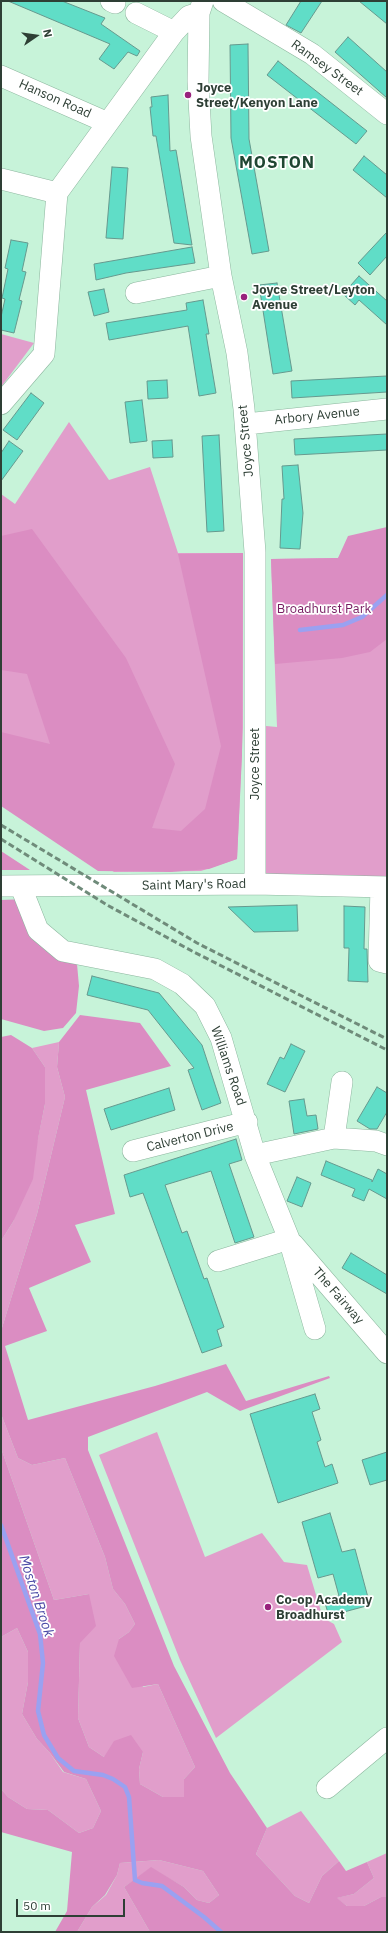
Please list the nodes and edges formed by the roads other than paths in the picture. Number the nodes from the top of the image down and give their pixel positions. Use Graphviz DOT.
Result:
graph roads {
  1 [pos="223,1"];
  2 [pos="201,7"];
  3 [pos="136,13"];
  4 [pos="174,32"];
  5 [pos="1,76"];
  6 [pos="387,114"];
  7 [pos="108,123"];
  8 [pos="1,179"];
  9 [pos="57,193"];
  10 [pos="221,276"];
  11 [pos="136,293"];
  12 [pos="1,404"];
  13 [pos="387,409"];
  14 [pos="246,424"];
  15 [pos="255,884"];
  16 [pos="1,886"];
  17 [pos="22,887"];
  18 [pos="384,887"];
  19 [pos="387,963"];
  20 [pos="342,1082"];
  21 [pos="247,1122"];
  22 [pos="334,1138"];
  23 [pos="387,1144"];
  24 [pos="133,1151"];
  25 [pos="256,1155"];
  26 [pos="289,1239"];
  27 [pos="218,1261"];
  28 [pos="315,1329"];
  29 [pos="387,1353"];
  30 [pos="387,1738"];
  31 [pos="327,1788"];
  1 -- 6 [label="street, Ramsey Street"];
  2 -- 4 [label="street"];
  2 -- 10 [label="street, Joyce Street"];
  3 -- 4 [label="street"];
  4 -- 7 [label="street"];
  5 -- 7 [label="street, Hanson Road"];
  7 -- 9 [label="street"];
  8 -- 9 [label="street"];
  9 -- 12 [label="street"];
  10 -- 11 [label="street"];
  10 -- 14 [label="street, Joyce Street"];
  13 -- 14 [label="street, Arbory Avenue"];
  14 -- 15 [label="street, Joyce Street"];
  15 -- 17 [label="street, Saint Mary's Road"];
  15 -- 18 [label="street, Saint Mary's Road"];
  16 -- 17 [label="street, Saint Mary's Road"];
  17 -- 21 [label="street, Williams Road"];
  18 -- 19 [label="street"];
  20 -- 22 [label="street"];
  21 -- 24 [label="street, Calverton Drive"];
  21 -- 25 [label="street, Williams Road"];
  22 -- 23 [label="street"];
  22 -- 25 [label="street"];
  25 -- 26 [label="street, Williams Road"];
  26 -- 27 [label="street"];
  26 -- 28 [label="street, Williams Road"];
  26 -- 29 [label="street, The Fairway"];
  30 -- 31 [label="street"];
}
